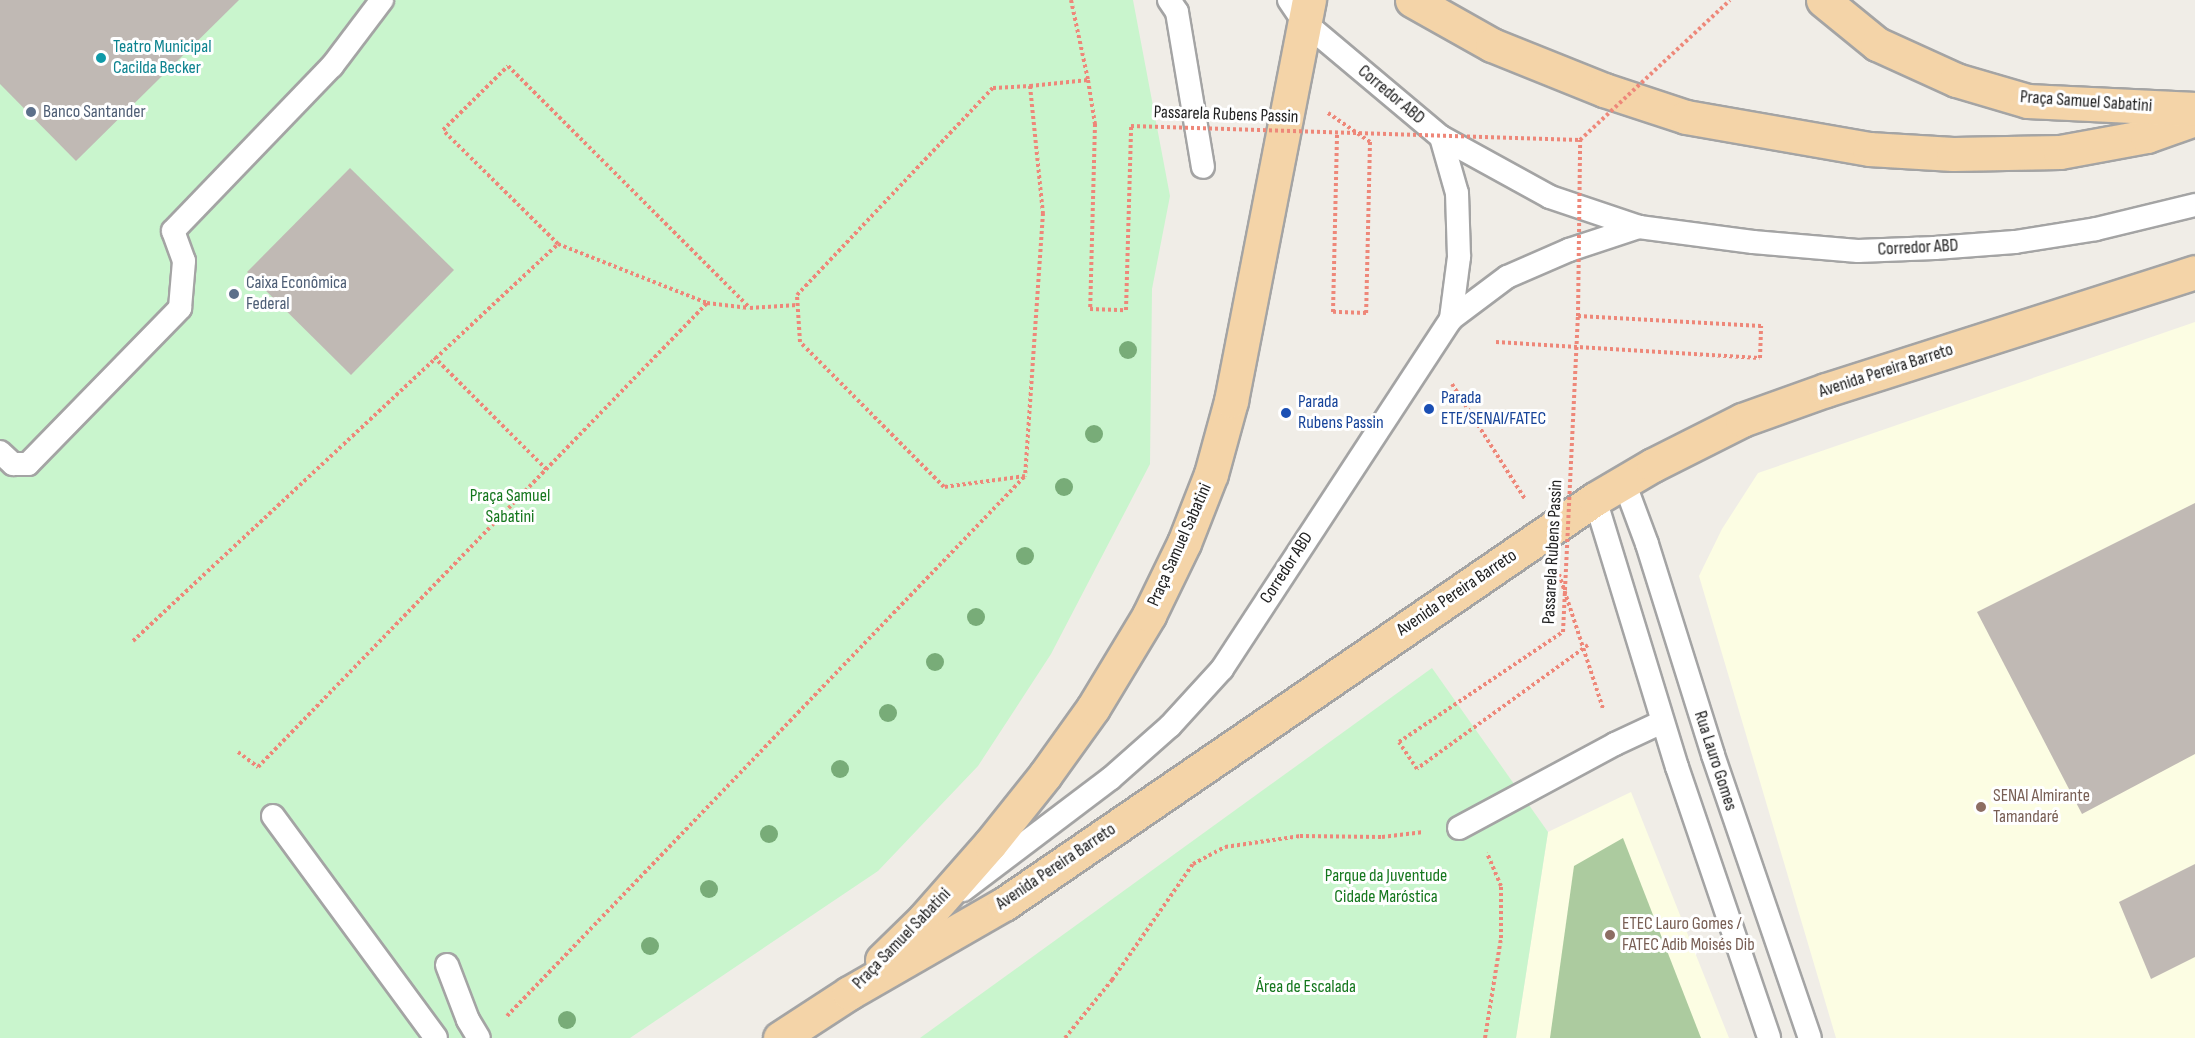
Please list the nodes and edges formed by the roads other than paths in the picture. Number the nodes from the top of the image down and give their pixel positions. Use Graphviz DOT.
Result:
graph roads {
  1 [pos="382,0"];
  2 [pos="1170,0"];
  3 [pos="1412,0"];
  4 [pos="1823,0"];
  5 [pos="1301,7"];
  6 [pos="2195,109"];
  7 [pos="2195,119"];
  8 [pos="1441,137"];
  9 [pos="1203,167"];
  10 [pos="2195,205"];
  11 [pos="1639,227"];
  12 [pos="2195,272"];
  13 [pos="1451,319"];
  14 [pos="0,453"];
  15 [pos="1624,482"];
  16 [pos="1595,499"];
  17 [pos="1662,722"];
  18 [pos="273,816"];
  19 [pos="1459,828"];
  20 [pos="924,919"];
  21 [pos="447,965"];
  22 [pos="849,993"];
  23 [pos="436,1038"];
  24 [pos="479,1038"];
  25 [pos="780,1038"];
  26 [pos="1769,1038"];
  27 [pos="1810,1038"];
  1 -- 14 [label="lane"];
  2 -- 9 [label="lane"];
  3 -- 7 [label="main road"];
  4 -- 6 [label="main road, Praça Samuel Sabatini"];
  5 -- 8 [label="lane, Corredor ABD"];
  5 -- 20 [label="main road, Praça Samuel Sabatini"];
  8 -- 11 [label="lane, Corredor ABD"];
  8 -- 13 [label="lane"];
  10 -- 11 [label="lane, Corredor ABD"];
  11 -- 13 [label="lane, Corredor ABD"];
  12 -- 15 [label="main road, Avenida Pereira Barreto"];
  13 -- 20 [label="lane, Corredor ABD"];
  15 -- 16 [label="main road, Avenida Pereira Barreto"];
  15 -- 27 [label="lane, Rua Lauro Gomes"];
  16 -- 17 [label="lane, Rua Lauro Gomes"];
  16 -- 22 [label="main road, Avenida Pereira Barreto"];
  17 -- 19 [label="lane"];
  17 -- 26 [label="lane, Rua Lauro Gomes"];
  18 -- 23 [label="lane"];
  20 -- 22 [label="main road, Praça Samuel Sabatini"];
  21 -- 24 [label="lane"];
  22 -- 25 [label="main road, Avenida Pereira Barreto"];
}
